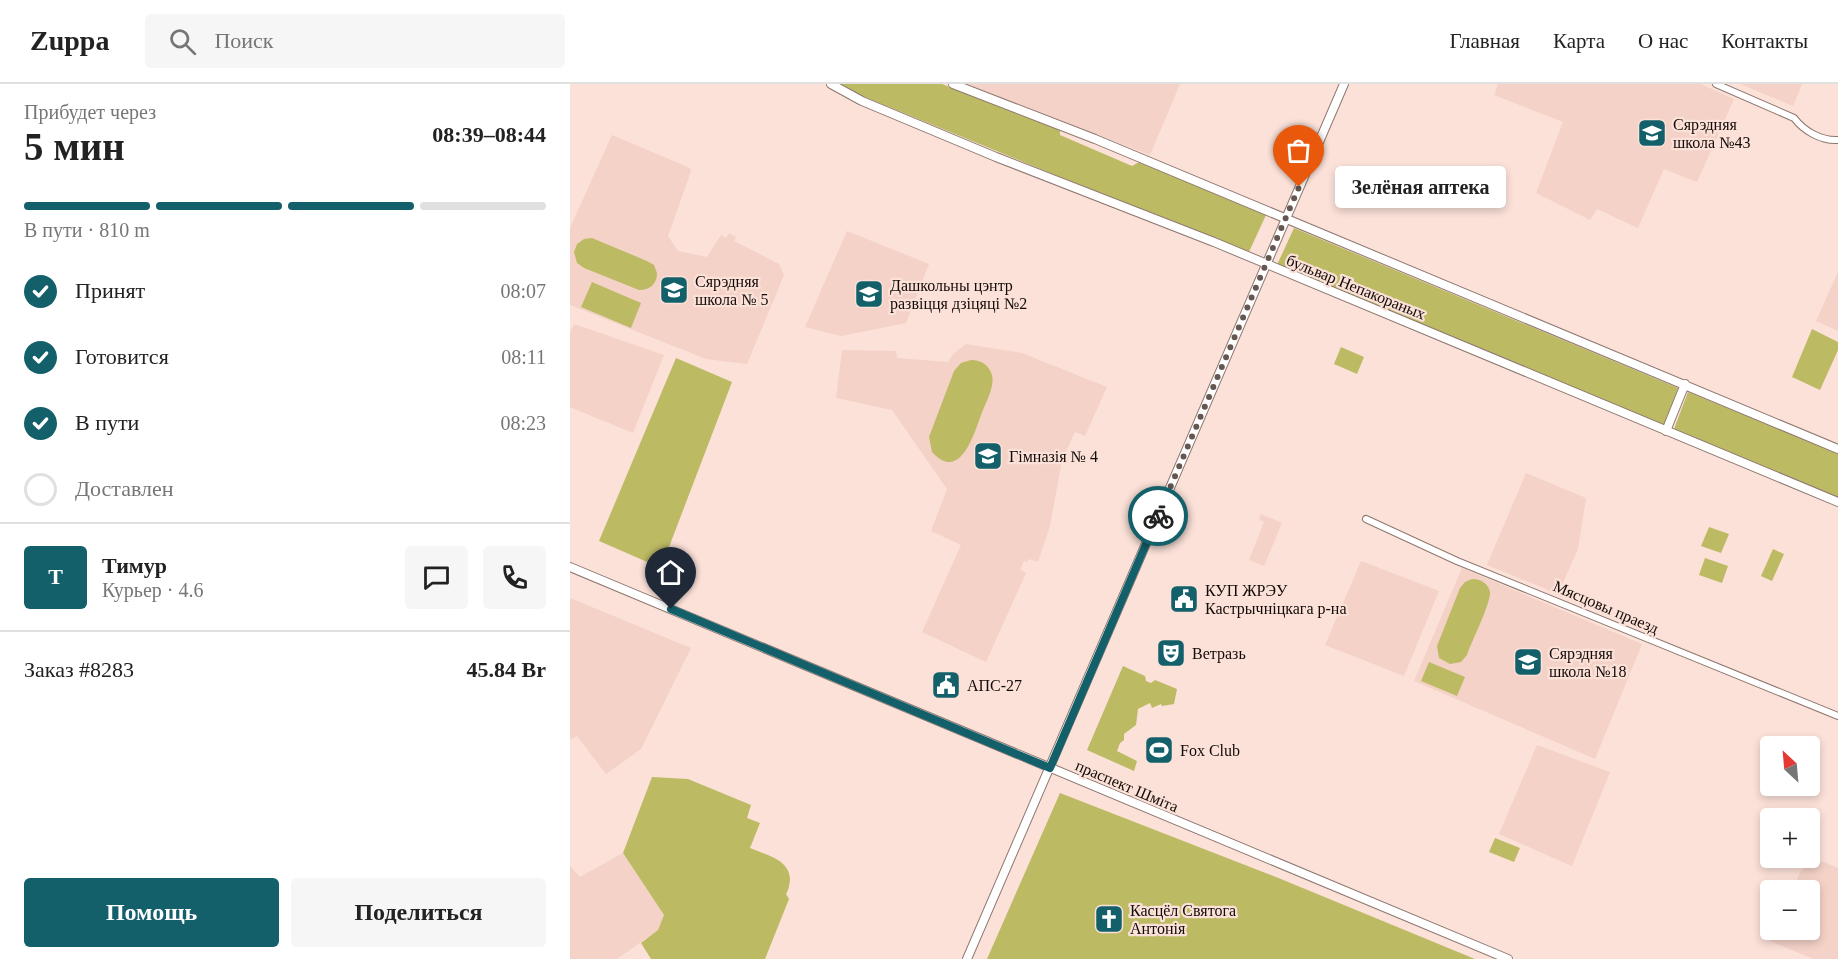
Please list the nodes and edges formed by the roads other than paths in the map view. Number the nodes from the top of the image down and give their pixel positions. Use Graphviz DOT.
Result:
graph roads {
  1 [pos="831,84"];
  2 [pos="953,84"];
  3 [pos="1344,84"];
  4 [pos="1716,84"];
  5 [pos="1838,140"];
  6 [pos="1285,219"];
  7 [pos="1266,264"];
  8 [pos="1685,384"];
  9 [pos="1666,431"];
  10 [pos="1838,449"];
  11 [pos="1838,502"];
  12 [pos="1366,519"];
  13 [pos="570,567"];
  14 [pos="1838,716"];
  15 [pos="1050,768"];
  16 [pos="968,959"];
  17 [pos="1508,959"];
  1 -- 7 [label="main road, бульвар Непакораных"];
  2 -- 6 [label="main road, бульвар Непакораных"];
  3 -- 6 [label="main road"];
  4 -- 5 [label="street"];
  6 -- 7 [label="main road"];
  6 -- 8 [label="main road, бульвар Непакораных"];
  7 -- 9 [label="main road, бульвар Непакораных"];
  7 -- 15 [label="main road"];
  8 -- 9 [label="main road"];
  8 -- 10 [label="main road, бульвар Непакораных"];
  9 -- 11 [label="main road, бульвар Непакораных"];
  12 -- 14 [label="street, Мясцовы праезд"];
  13 -- 15 [label="main road, праспект Шміта"];
  15 -- 16 [label="main road"];
  15 -- 17 [label="main road, праспект Шміта"];
}
